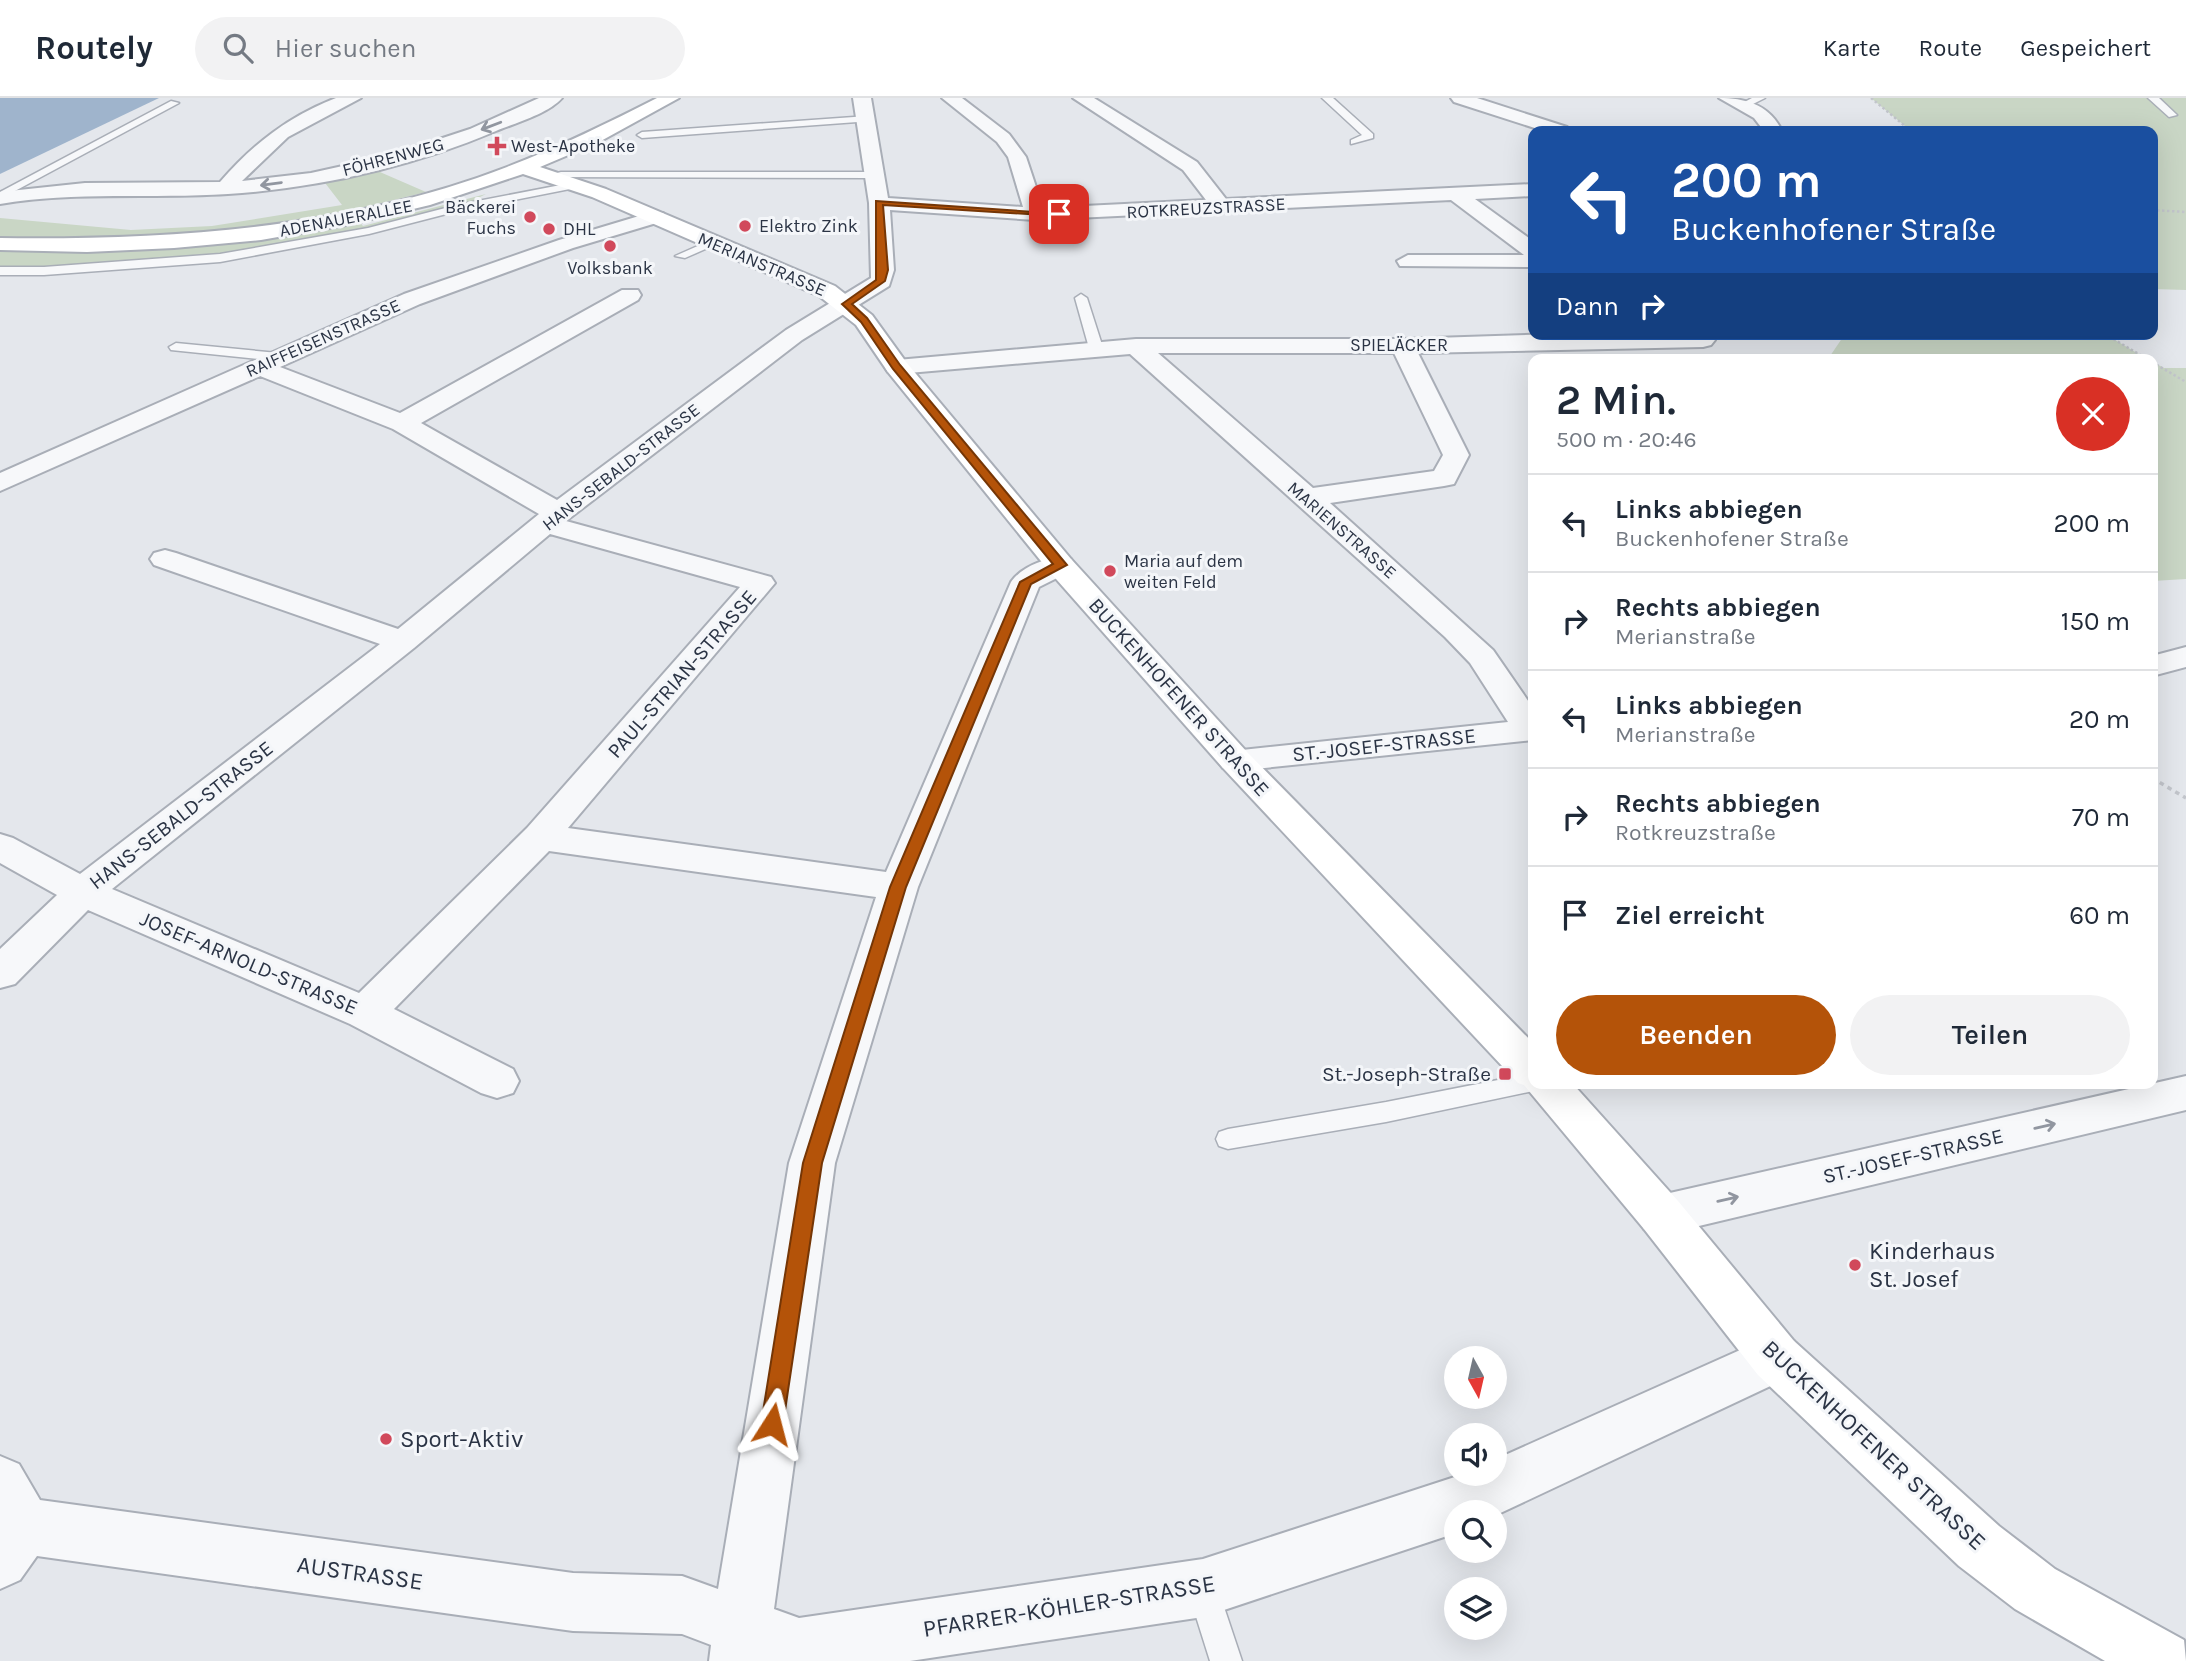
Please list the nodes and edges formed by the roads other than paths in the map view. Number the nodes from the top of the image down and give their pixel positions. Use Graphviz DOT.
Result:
graph roads {
  1 [pos="352,98"];
  2 [pos="553,98"];
  3 [pos="670,98"];
  4 [pos="863,98"];
  5 [pos="871,98"];
  6 [pos="951,98"];
  7 [pos="1082,98"];
  8 [pos="1327,98"];
  9 [pos="1460,98"];
  10 [pos="2152,98"];
  11 [pos="1744,100"];
  12 [pos="174,103"];
  13 [pos="2172,116"];
  14 [pos="868,120"];
  15 [pos="1546,126"];
  16 [pos="1771,126"];
  17 [pos="642,135"];
  18 [pos="1355,142"];
  19 [pos="526,169"];
  20 [pos="548,175"];
  21 [pos="874,175"];
  22 [pos="576,185"];
  23 [pos="226,188"];
  24 [pos="1528,190"];
  25 [pos="1457,195"];
  26 [pos="0,197"];
  27 [pos="879,202"];
  28 [pos="1222,207"];
  29 [pos="1035,214"];
  30 [pos="656,217"];
  31 [pos="713,243"];
  32 [pos="0,244"];
  33 [pos="1528,247"];
  34 [pos="681,256"];
  35 [pos="1408,261"];
  36 [pos="1528,261"];
  37 [pos="0,271"];
  38 [pos="630,295"];
  39 [pos="1081,298"];
  40 [pos="846,304"];
  41 [pos="1533,340"];
  42 [pos="1601,340"];
  43 [pos="1136,346"];
  44 [pos="1403,346"];
  45 [pos="176,347"];
  46 [pos="1096,348"];
  47 [pos="1614,354"];
  48 [pos="267,362"];
  49 [pos="897,367"];
  50 [pos="402,423"];
  51 [pos="0,483"];
  52 [pos="1305,498"];
  53 [pos="552,519"];
  54 [pos="165,559"];
  55 [pos="1060,565"];
  56 [pos="403,641"];
  57 [pos="2186,657"];
  58 [pos="2158,664"];
  59 [pos="1528,724"];
  60 [pos="1528,730"];
  61 [pos="1235,760"];
  62 [pos="540,836"];
  63 [pos="0,847"];
  64 [pos="898,887"];
  65 [pos="82,892"];
  66 [pos="0,973"];
  67 [pos="365,1013"];
  68 [pos="1528,1066"];
  69 [pos="497,1081"];
  70 [pos="1528,1083"];
  71 [pos="1550,1089"];
  72 [pos="2167,1091"];
  73 [pos="1228,1139"];
  74 [pos="1661,1214"];
  75 [pos="1776,1358"];
  76 [pos="8,1523"];
  77 [pos="1203,1588"];
  78 [pos="740,1645"];
  79 [pos="1226,1661"];
  80 [pos="2163,1661"];
  1 -- 23 [label="street"];
  2 -- 23 [label="street, FÖHRENWEG, one-way"];
  3 -- 19 [label="street, ADENAUERALLEE"];
  4 -- 5 [label="street"];
  4 -- 14 [label="street, MERIANSTRASSE"];
  6 -- 29 [label="street"];
  7 -- 28 [label="street"];
  8 -- 18 [label="lane"];
  9 -- 15 [label="street"];
  10 -- 13 [label="lane"];
  11 -- 16 [label="street"];
  12 -- 26 [label="lane"];
  14 -- 17 [label="lane"];
  14 -- 21 [label="street, MERIANSTRASSE"];
  19 -- 20 [label="street, MERIANSTRASSE"];
  19 -- 32 [label="street, ADENAUERALLEE"];
  20 -- 21 [label="lane"];
  20 -- 22 [label="street, MERIANSTRASSE"];
  21 -- 27 [label="street, MERIANSTRASSE"];
  22 -- 30 [label="street, MERIANSTRASSE"];
  22 -- 37 [label="lane"];
  23 -- 26 [label="street, FÖHRENWEG"];
  24 -- 25 [label="street, ROTKREUZSTRASSE"];
  25 -- 28 [label="street, ROTKREUZSTRASSE"];
  25 -- 33 [label="street"];
  27 -- 29 [label="street, ROTKREUZSTRASSE"];
  27 -- 40 [label="street, MERIANSTRASSE"];
  28 -- 29 [label="street, ROTKREUZSTRASSE"];
  30 -- 31 [label="street, MERIANSTRASSE"];
  30 -- 48 [label="street, RAIFFEISENSTRASSE"];
  31 -- 34 [label="lane"];
  31 -- 40 [label="street, MERIANSTRASSE"];
  35 -- 36 [label="street"];
  38 -- 50 [label="street"];
  39 -- 46 [label="lane"];
  40 -- 49 [label="street, BUCKENHOFENER STRASSE"];
  40 -- 53 [label="street, HANS-SEBALD-STRASSE"];
  41 -- 44 [label="street, SPIELÄCKER"];
  42 -- 47 [label="street"];
  43 -- 44 [label="street, SPIELÄCKER"];
  43 -- 46 [label="street, SPIELÄCKER"];
  43 -- 52 [label="street, MARIENSTRASSE"];
  44 -- 52 [label="street"];
  45 -- 48 [label="lane"];
  46 -- 49 [label="street, SPIELÄCKER"];
  48 -- 50 [label="street, PAUL-STRIAN-STRASSE"];
  48 -- 51 [label="street, RAIFFEISENSTRASSE"];
  49 -- 55 [label="street, BUCKENHOFENER STRASSE"];
  50 -- 53 [label="street, PAUL-STRIAN-STRASSE"];
  52 -- 59 [label="street, MARIENSTRASSE"];
  53 -- 56 [label="street, HANS-SEBALD-STRASSE"];
  53 -- 62 [label="street, PAUL-STRIAN-STRASSE"];
  54 -- 56 [label="street"];
  55 -- 61 [label="street, BUCKENHOFENER STRASSE"];
  55 -- 64 [label="street"];
  56 -- 65 [label="street, HANS-SEBALD-STRASSE"];
  57 -- 58 [label="street"];
  60 -- 61 [label="street, ST.-JOSEF-STRASSE"];
  61 -- 68 [label="street, BUCKENHOFENER STRASSE"];
  62 -- 64 [label="street"];
  62 -- 67 [label="street, PAUL-STRIAN-STRASSE"];
  63 -- 65 [label="street, JOSEF-ARNOLD-STRASSE"];
  64 -- 78 [label="street"];
  65 -- 66 [label="street, HANS-SEBALD-STRASSE"];
  65 -- 67 [label="street, JOSEF-ARNOLD-STRASSE"];
  67 -- 69 [label="street, JOSEF-ARNOLD-STRASSE"];
  70 -- 73 [label="lane"];
  71 -- 74 [label="street, BUCKENHOFENER STRASSE"];
  74 -- 72 [label="street, ST.-JOSEF-STRASSE, one-way"];
  74 -- 75 [label="street, BUCKENHOFENER STRASSE"];
  75 -- 77 [label="street, PFARRER-KÖHLER-STRASSE"];
  75 -- 80 [label="street, BUCKENHOFENER STRASSE"];
  76 -- 78 [label="street, AUSTRASSE"];
  77 -- 78 [label="street, PFARRER-KÖHLER-STRASSE"];
  77 -- 79 [label="lane"];
}
